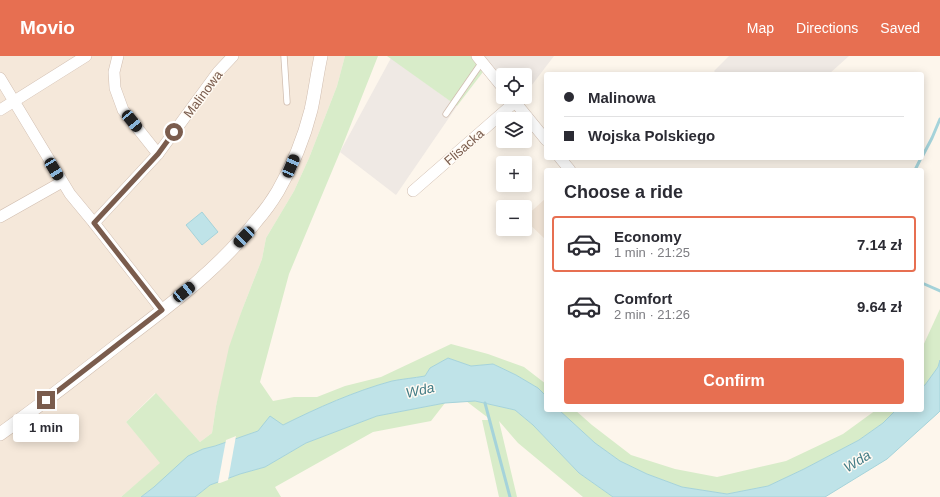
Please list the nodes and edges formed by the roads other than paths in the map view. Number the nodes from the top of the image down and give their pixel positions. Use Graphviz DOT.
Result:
graph roads {
  1 [pos="86,56"];
  2 [pos="118,56"];
  3 [pos="233,56"];
  4 [pos="284,56"];
  5 [pos="321,56"];
  6 [pos="480,59"];
  7 [pos="0,78"];
  8 [pos="496,79"];
  9 [pos="14,101"];
  10 [pos="287,102"];
  11 [pos="509,104"];
  12 [pos="516,104"];
  13 [pos="0,110"];
  14 [pos="446,114"];
  15 [pos="544,138"];
  16 [pos="158,154"];
  17 [pos="562,160"];
  18 [pos="568,168"];
  19 [pos="62,182"];
  20 [pos="413,191"];
  21 [pos="0,217"];
  22 [pos="94,223"];
  23 [pos="162,310"];
  24 [pos="0,434"];
  1 -- 9 [label="street"];
  2 -- 16 [label="street"];
  3 -- 16 [label="street, Malinowa"];
  4 -- 10 [label="lane"];
  5 -- 23 [label="street"];
  6 -- 8 [label="street"];
  6 -- 14 [label="lane"];
  7 -- 9 [label="street"];
  9 -- 13 [label="street"];
  9 -- 19 [label="street"];
  11 -- 20 [label="street, Flisacka"];
  12 -- 15 [label="street"];
  16 -- 22 [label="street, Malinowa"];
  17 -- 18 [label="street"];
  19 -- 21 [label="street"];
  19 -- 22 [label="street"];
  22 -- 23 [label="street"];
  23 -- 24 [label="street"];
}
